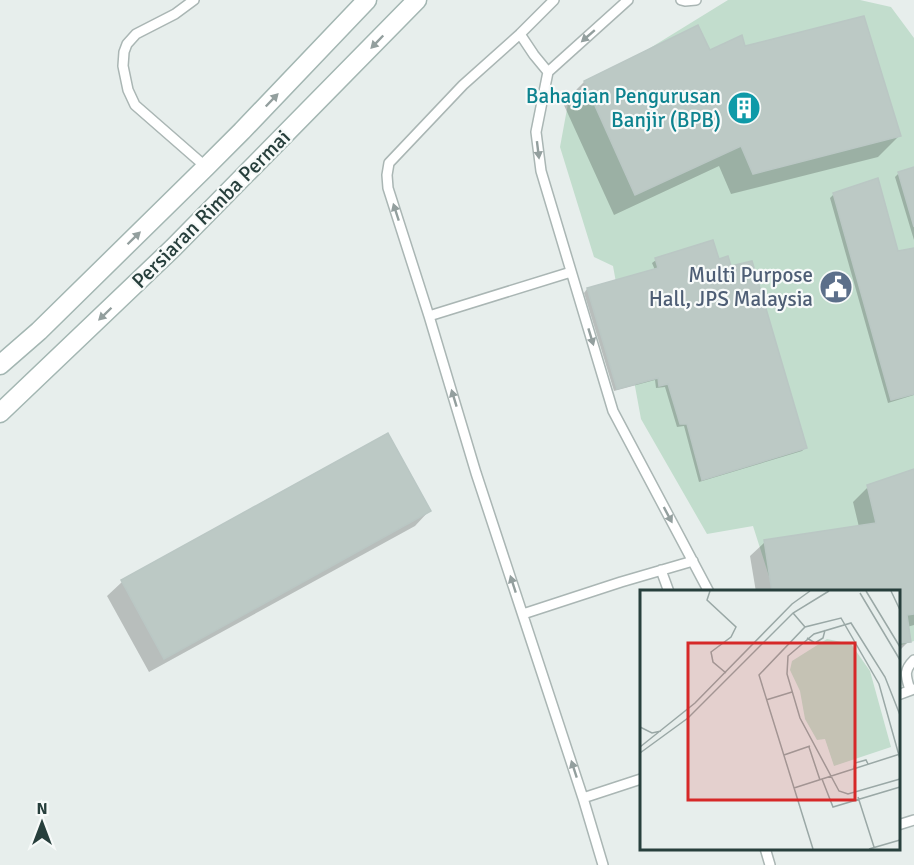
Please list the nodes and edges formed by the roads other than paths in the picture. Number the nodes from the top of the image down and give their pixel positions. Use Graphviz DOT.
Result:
graph roads {
  1 [pos="194,0"];
  2 [pos="367,0"];
  3 [pos="417,0"];
  4 [pos="554,0"];
  5 [pos="628,0"];
  6 [pos="681,0"];
  7 [pos="696,0"];
  8 [pos="520,34"];
  9 [pos="548,72"];
  10 [pos="206,167"];
  11 [pos="571,272"];
  12 [pos="429,316"];
  13 [pos="0,365"];
  14 [pos="0,413"];
  15 [pos="693,561"];
  16 [pos="662,570"];
  17 [pos="668,590"];
  18 [pos="708,590"];
  19 [pos="523,614"];
  20 [pos="914,660"];
  21 [pos="912,690"];
  22 [pos="640,779"];
  23 [pos="583,798"];
  24 [pos="914,820"];
  25 [pos="899,824"];
  26 [pos="765,850"];
  27 [pos="603,865"];
  28 [pos="770,865"];
  1 -- 10 [label="lane"];
  10 -- 2 [label="main road, Persiaran Rimba Permai, one-way"];
  3 -- 14 [label="main road, Persiaran Rimba Permai, one-way"];
  4 -- 8 [label="lane"];
  5 -- 9 [label="lane, one-way"];
  6 -- 7 [label="lane"];
  8 -- 9 [label="lane"];
  12 -- 8 [label="lane, one-way"];
  9 -- 11 [label="lane, one-way"];
  13 -- 10 [label="main road, Persiaran Rimba Permai, one-way"];
  11 -- 12 [label="lane"];
  11 -- 15 [label="lane, one-way"];
  19 -- 12 [label="lane, one-way"];
  15 -- 16 [label="lane"];
  15 -- 18 [label="lane"];
  16 -- 17 [label="lane"];
  16 -- 19 [label="lane"];
  23 -- 19 [label="lane, one-way"];
  20 -- 21 [label="lane"];
  22 -- 23 [label="lane"];
  23 -- 27 [label="lane"];
  24 -- 25 [label="lane"];
  26 -- 28 [label="lane"];
}
